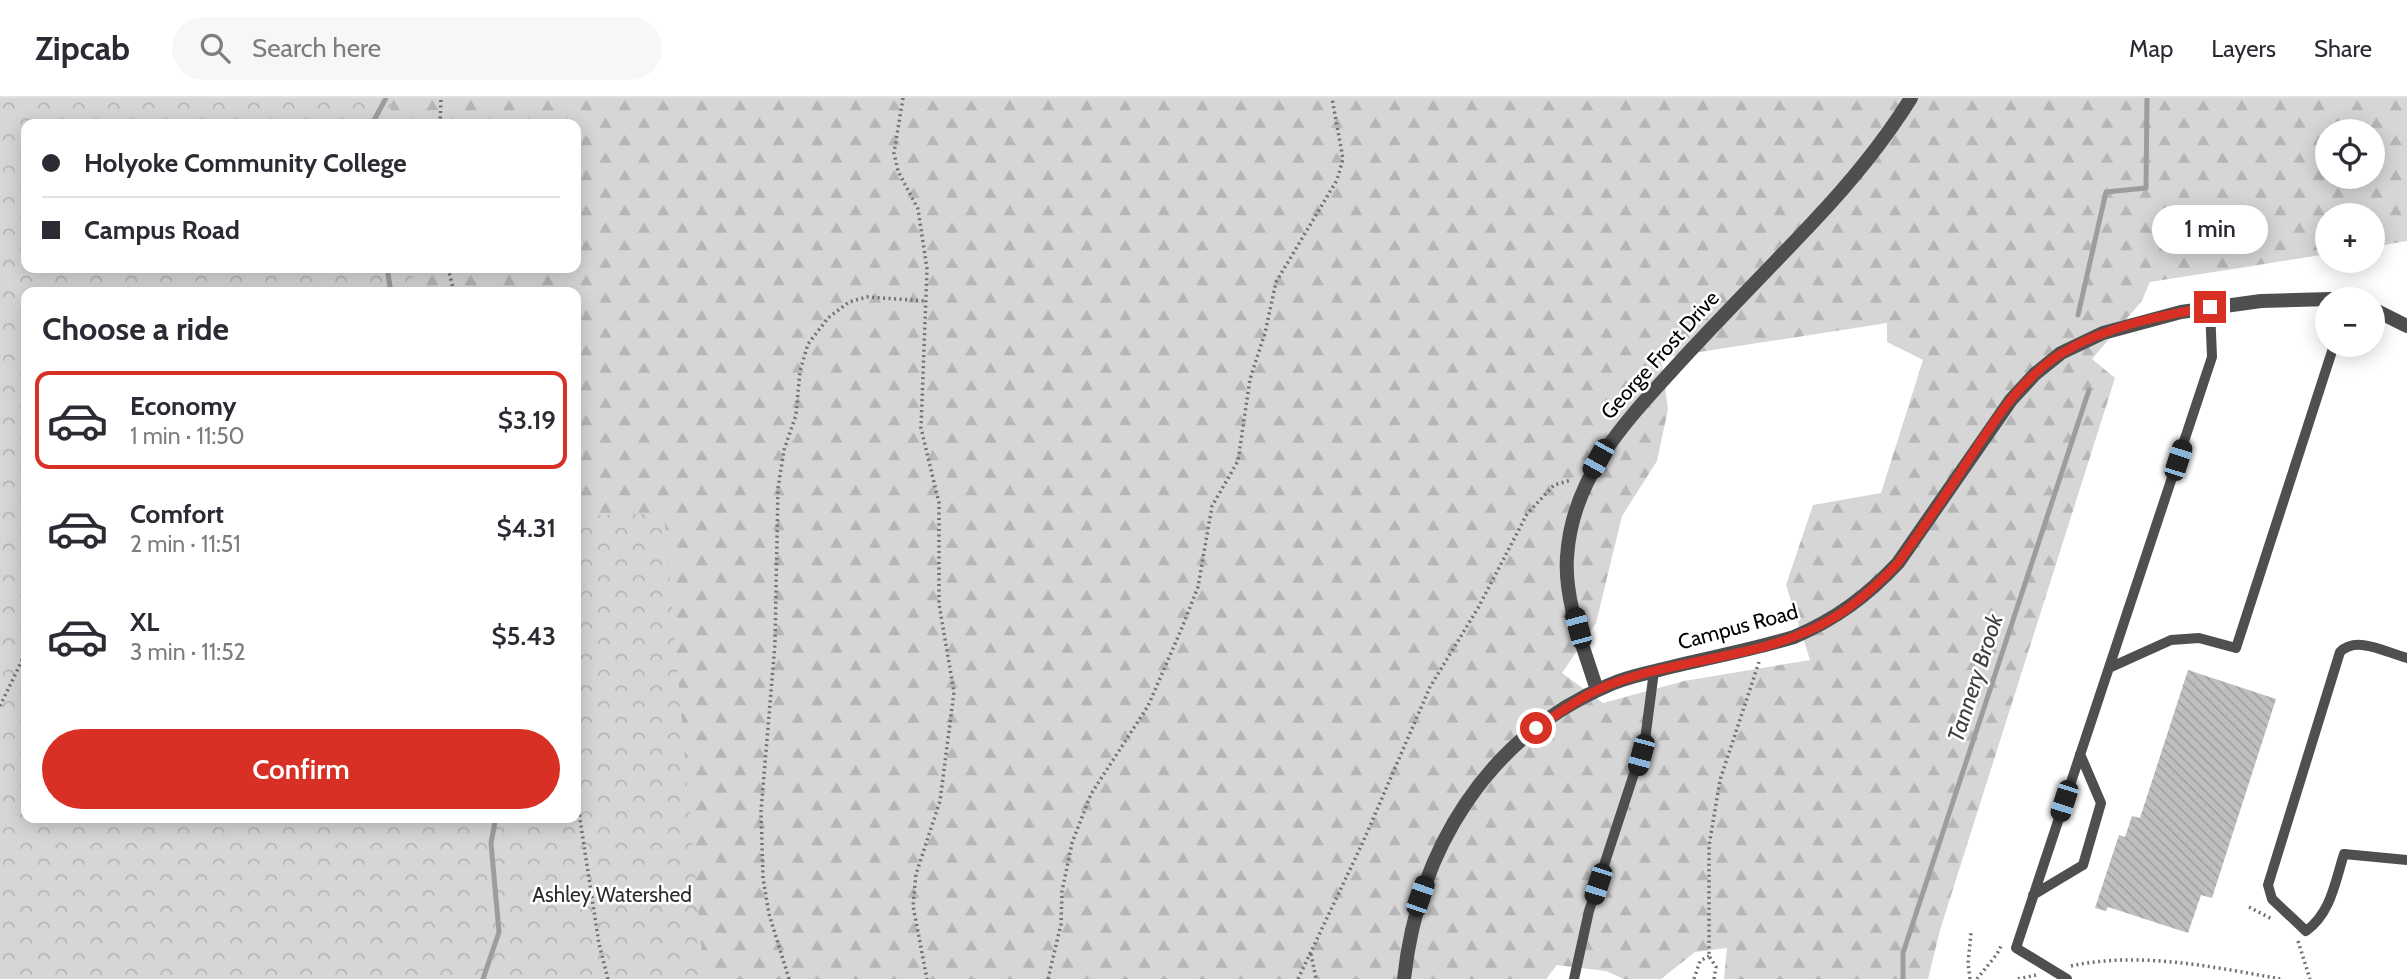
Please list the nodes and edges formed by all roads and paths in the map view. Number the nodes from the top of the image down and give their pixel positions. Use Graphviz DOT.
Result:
graph roads {
  1 [pos="441,98"];
  2 [pos="904,98"];
  3 [pos="1332,98"];
  4 [pos="1911,98"];
  5 [pos="440,119"];
  6 [pos="2315,299"];
  7 [pos="926,301"];
  8 [pos="2210,307"];
  9 [pos="2385,315"];
  10 [pos="2407,326"];
  11 [pos="2330,357"];
  12 [pos="1590,474"];
  13 [pos="2407,658"];
  14 [pos="1759,660"];
  15 [pos="21,662"];
  16 [pos="2109,668"];
  17 [pos="1654,671"];
  18 [pos="1597,690"];
  19 [pos="0,706"];
  20 [pos="2080,754"];
  21 [pos="581,823"];
  22 [pos="2407,860"];
  23 [pos="2033,895"];
  24 [pos="2249,907"];
  25 [pos="2282,925"];
  26 [pos="1971,933"];
  27 [pos="2297,939"];
  28 [pos="2002,943"];
  29 [pos="1311,954"];
  30 [pos="1709,956"];
  31 [pos="2066,968"];
  32 [pos="2039,974"];
  33 [pos="608,979"];
  34 [pos="789,979"];
  35 [pos="927,979"];
  36 [pos="1048,979"];
  37 [pos="1298,979"];
  38 [pos="1316,979"];
  39 [pos="1404,979"];
  40 [pos="1574,979"];
  41 [pos="1694,979"];
  42 [pos="1714,979"];
  43 [pos="1970,979"];
  44 [pos="1977,979"];
  45 [pos="2018,979"];
  46 [pos="2067,979"];
  47 [pos="2281,979"];
  48 [pos="2310,979"];
  1 -- 5 [label="path"];
  2 -- 7 [label="path"];
  3 -- 36 [label="path"];
  4 -- 12 [label="street, George Frost Drive"];
  6 -- 8 [label="street, Campus Road"];
  7 -- 34 [label="path"];
  7 -- 35 [label="path"];
  8 -- 16 [label="lane"];
  8 -- 17 [label="street, Campus Road"];
  9 -- 10 [label="street"];
  11 -- 16 [label="lane"];
  12 -- 18 [label="street, George Frost Drive"];
  12 -- 29 [label="path"];
  13 -- 22 [label="lane"];
  14 -- 30 [label="path"];
  15 -- 19 [label="path"];
  16 -- 20 [label="lane"];
  17 -- 18 [label="street, Campus Road"];
  17 -- 40 [label="lane"];
  18 -- 39 [label="street, Campus Road"];
  20 -- 23 [label="lane"];
  20 -- 23 [label="lane"];
  21 -- 33 [label="path"];
  23 -- 46 [label="lane"];
  24 -- 25 [label="path"];
  26 -- 43 [label="path"];
  27 -- 48 [label="path"];
  28 -- 44 [label="path"];
  29 -- 37 [label="path"];
  29 -- 38 [label="path"];
  30 -- 41 [label="path"];
  30 -- 42 [label="path"];
  31 -- 47 [label="path"];
  32 -- 45 [label="path"];
}
